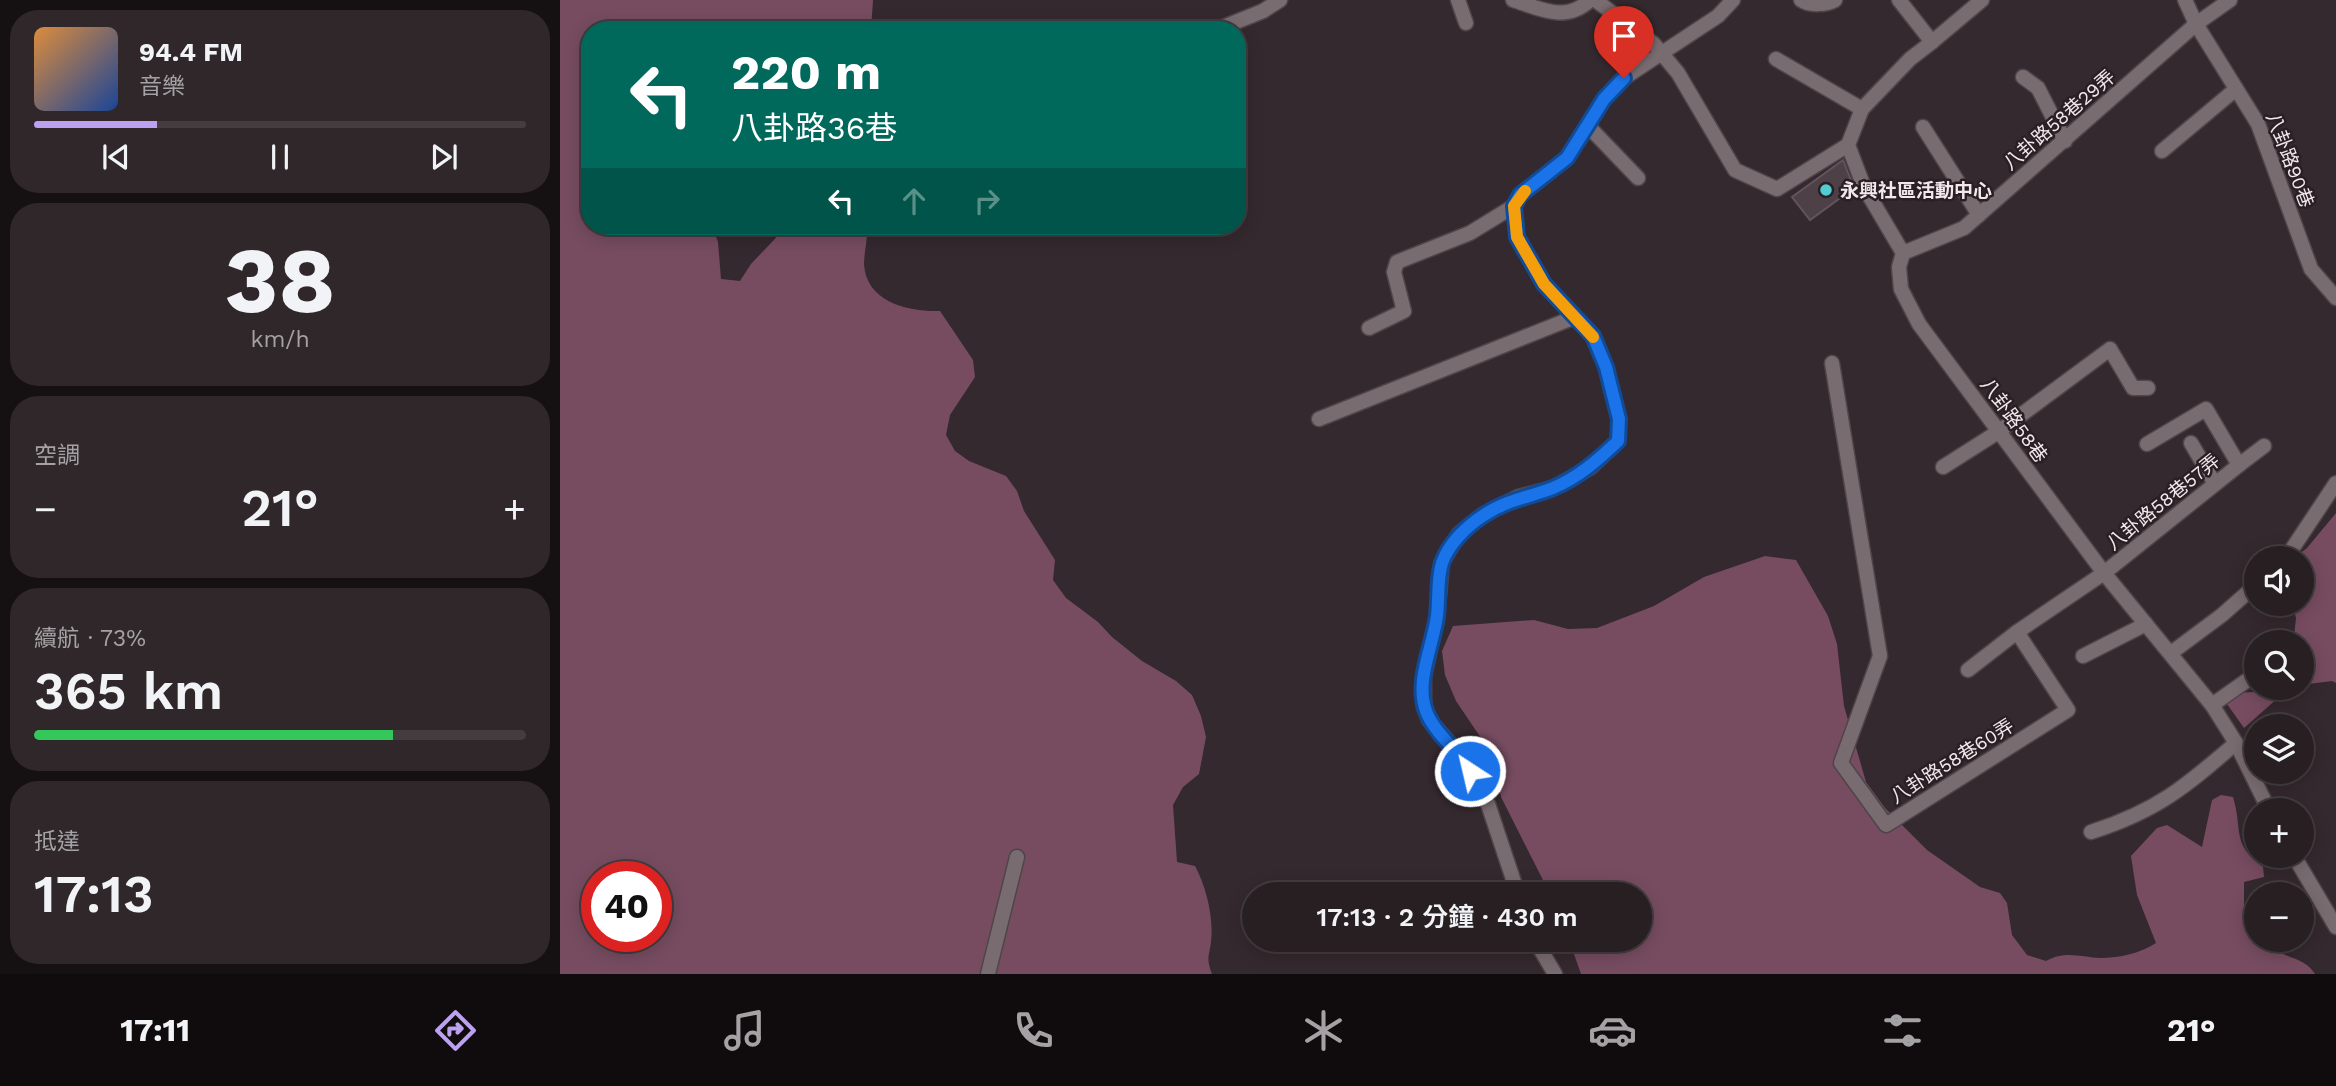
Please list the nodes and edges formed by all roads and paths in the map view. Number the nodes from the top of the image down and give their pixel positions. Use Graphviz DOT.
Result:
graph roads {
  1 [pos="1280,0"];
  2 [pos="1458,0"];
  3 [pos="1513,0"];
  4 [pos="1592,0"];
  5 [pos="1733,0"];
  6 [pos="1801,0"];
  7 [pos="1835,0"];
  8 [pos="1899,0"];
  9 [pos="1982,0"];
  10 [pos="2185,0"];
  11 [pos="2230,0"];
  12 [pos="1238,21"];
  13 [pos="1466,23"];
  14 [pos="2196,24"];
  15 [pos="1932,43"];
  16 [pos="1660,54"];
  17 [pos="1776,59"];
  18 [pos="2023,77"];
  19 [pos="2236,89"];
  20 [pos="1862,109"];
  21 [pos="1588,127"];
  22 [pos="1923,127"];
  23 [pos="2065,141"];
  24 [pos="1848,145"];
  25 [pos="2162,151"];
  26 [pos="1638,178"];
  27 [pos="1514,206"];
  28 [pos="1979,215"];
  29 [pos="1903,253"];
  30 [pos="2336,298"];
  31 [pos="1575,317"];
  32 [pos="1370,327"];
  33 [pos="1832,363"];
  34 [pos="2148,388"];
  35 [pos="1319,419"];
  36 [pos="1998,432"];
  37 [pos="2190,443"];
  38 [pos="2147,444"];
  39 [pos="2264,446"];
  40 [pos="2239,465"];
  41 [pos="1943,467"];
  42 [pos="2336,483"];
  43 [pos="2215,484"];
  44 [pos="2294,546"];
  45 [pos="2104,573"];
  46 [pos="2244,596"];
  47 [pos="2146,624"];
  48 [pos="2017,632"];
  49 [pos="2171,653"];
  50 [pos="2083,656"];
  51 [pos="1968,670"];
  52 [pos="2244,682"];
  53 [pos="2212,705"];
  54 [pos="2236,743"];
  55 [pos="2264,798"];
  56 [pos="2091,832"];
  57 [pos="1017,857"];
  58 [pos="2301,868"];
  59 [pos="1514,882"];
  60 [pos="2336,928"];
  61 [pos="1542,952"];
  62 [pos="988,974"];
  63 [pos="1555,974"];
  1 -- 12 [label="street"];
  2 -- 13 [label="street"];
  3 -- 4 [label="street"];
  4 -- 16 [label="street"];
  5 -- 16 [label="street"];
  6 -- 7 [label="street"];
  8 -- 15 [label="street"];
  9 -- 15 [label="street"];
  10 -- 14 [label="street, 八卦路90巷"];
  11 -- 14 [label="street, 八卦路58巷29弄"];
  14 -- 19 [label="street, 八卦路90巷"];
  14 -- 23 [label="street, 八卦路58巷29弄"];
  15 -- 20 [label="street"];
  16 -- 21 [label="street"];
  16 -- 24 [label="street"];
  17 -- 20 [label="street"];
  18 -- 23 [label="street"];
  19 -- 25 [label="street"];
  19 -- 30 [label="street, 八卦路90巷"];
  20 -- 24 [label="street"];
  21 -- 26 [label="street"];
  21 -- 27 [label="street"];
  22 -- 28 [label="street"];
  23 -- 28 [label="street, 八卦路58巷29弄"];
  24 -- 29 [label="street"];
  27 -- 31 [label="street"];
  27 -- 32 [label="street"];
  28 -- 29 [label="street, 八卦路58巷29弄"];
  29 -- 36 [label="street, 八卦路58巷"];
  31 -- 35 [label="street"];
  31 -- 59 [label="street"];
  33 -- 48 [label="street, 八卦路58巷60弄"];
  34 -- 36 [label="street"];
  36 -- 41 [label="street"];
  36 -- 45 [label="street, 八卦路58巷"];
  37 -- 43 [label="street"];
  38 -- 40 [label="street, 八卦路58巷57弄"];
  39 -- 40 [label="street"];
  40 -- 43 [label="street, 八卦路58巷57弄"];
  42 -- 44 [label="street"];
  43 -- 45 [label="street, 八卦路58巷57弄"];
  45 -- 47 [label="street, 八卦路58巷"];
  45 -- 48 [label="street"];
  46 -- 49 [label="street"];
  47 -- 49 [label="street, 八卦路58巷"];
  47 -- 50 [label="street"];
  48 -- 51 [label="street"];
  49 -- 53 [label="street, 八卦路58巷"];
  52 -- 53 [label="street"];
  53 -- 54 [label="street, 八卦路58巷"];
  54 -- 55 [label="street, 八卦路58巷"];
  54 -- 56 [label="street"];
  57 -- 62 [label="street"];
  58 -- 60 [label="street"];
  61 -- 63 [label="street"];
}
